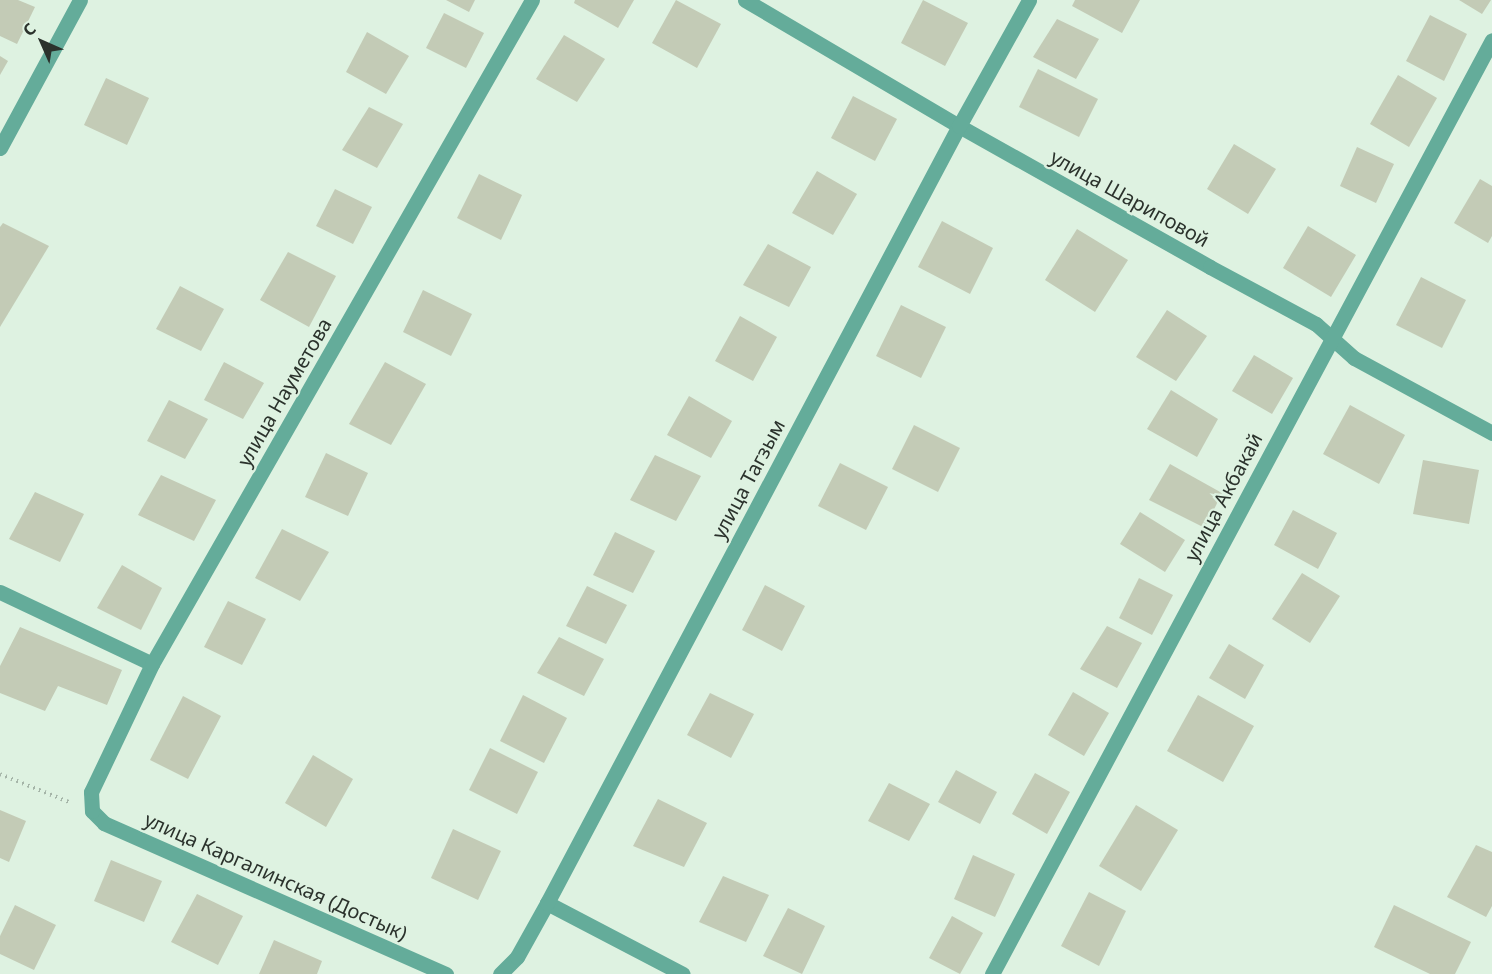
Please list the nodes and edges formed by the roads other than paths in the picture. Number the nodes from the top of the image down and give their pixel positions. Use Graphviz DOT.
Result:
graph roads {
  1 [pos="80,0"];
  2 [pos="532,0"];
  3 [pos="745,0"];
  4 [pos="1029,0"];
  5 [pos="1492,40"];
  6 [pos="960,126"];
  7 [pos="0,148"];
  8 [pos="1333,336"];
  9 [pos="1492,434"];
  10 [pos="0,592"];
  11 [pos="152,664"];
  12 [pos="92,811"];
  13 [pos="547,903"];
  14 [pos="446,974"];
  15 [pos="500,974"];
  16 [pos="683,974"];
  17 [pos="992,974"];
  1 -- 7 [label="street"];
  2 -- 11 [label="street, улица Науметова"];
  3 -- 6 [label="street, улица Шариповой"];
  4 -- 6 [label="street, улица Тагзым"];
  5 -- 8 [label="street, улица Акбакай"];
  6 -- 8 [label="street, улица Шариповой"];
  6 -- 13 [label="street, улица Тагзым"];
  8 -- 9 [label="street, улица Шариповой"];
  8 -- 17 [label="street, улица Акбакай"];
  10 -- 11 [label="street"];
  11 -- 12 [label="street, улица Науметова"];
  12 -- 14 [label="street, улица Каргалинская (Достык)"];
  13 -- 15 [label="street, улица Тагзым"];
  13 -- 16 [label="street"];
}
